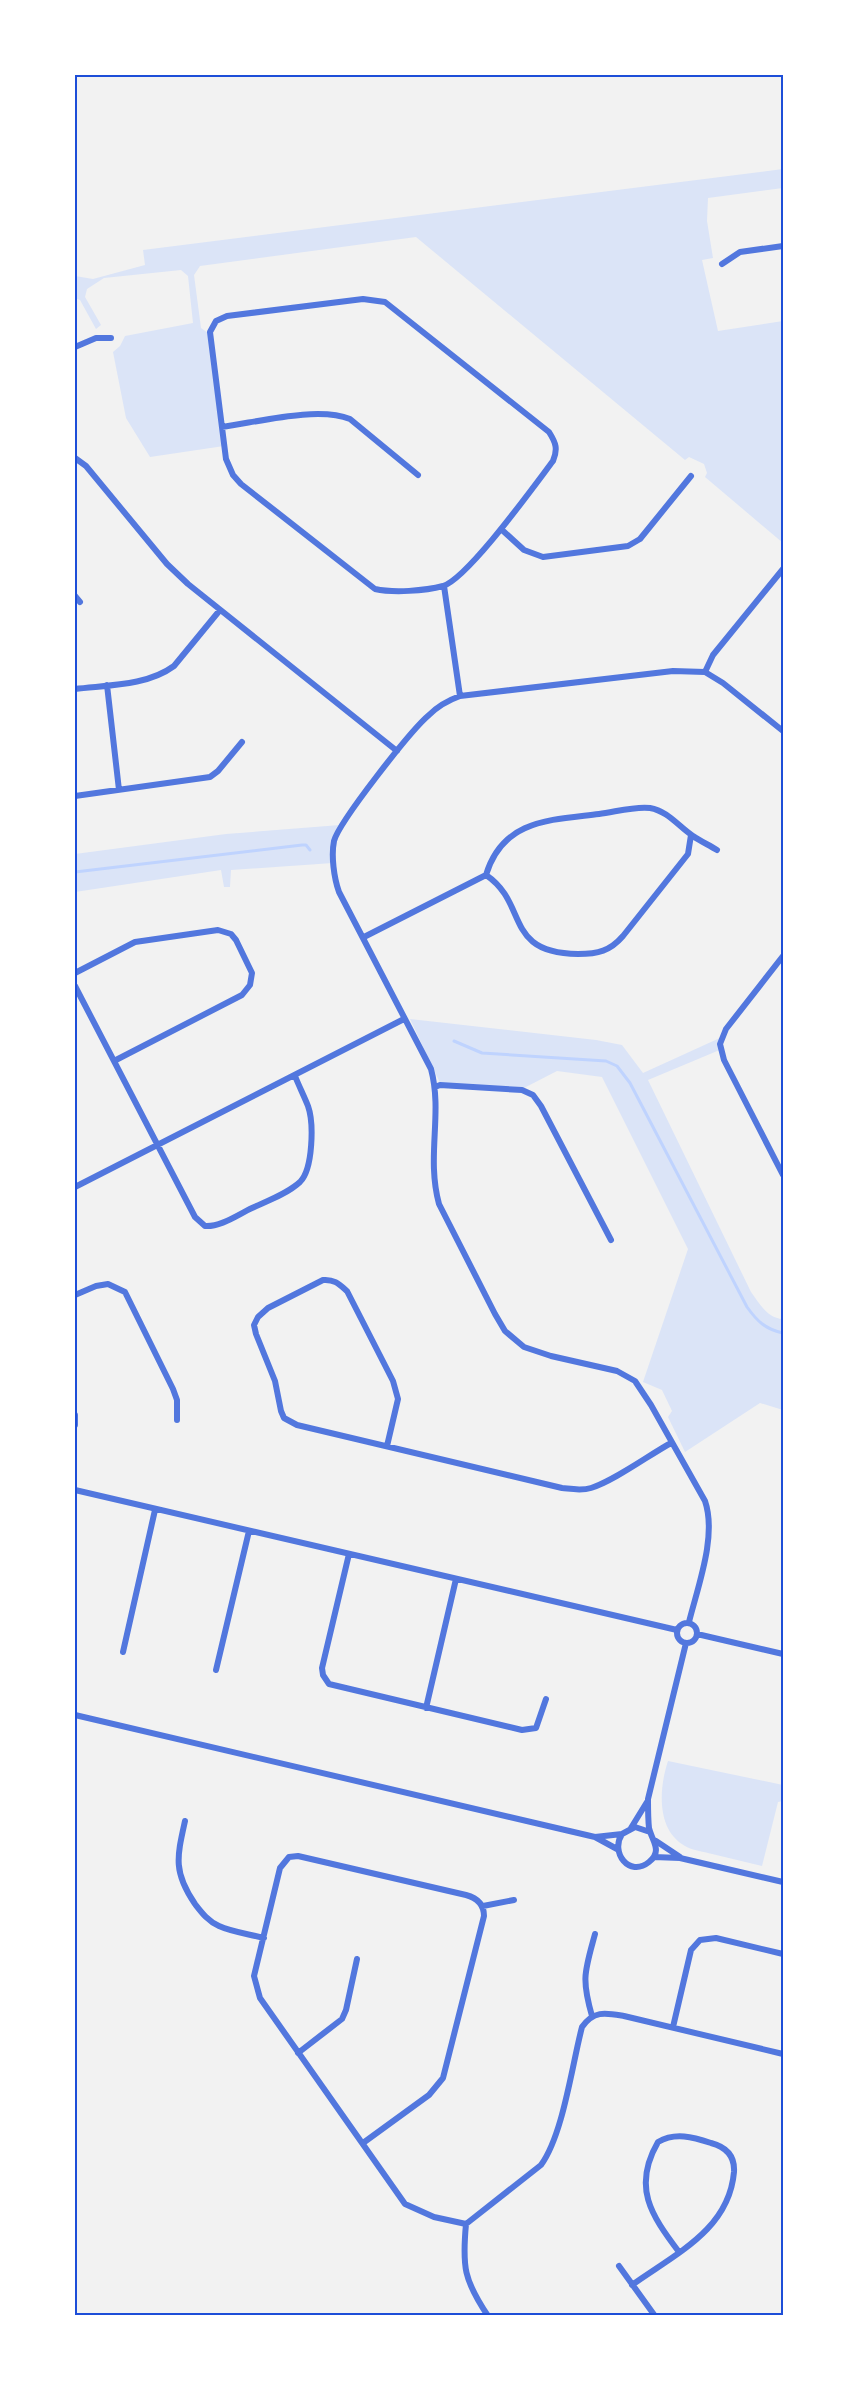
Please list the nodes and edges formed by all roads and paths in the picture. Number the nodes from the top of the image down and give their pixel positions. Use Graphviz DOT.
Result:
graph roads {
  1 [pos="783,246"];
  2 [pos="722,264"];
  3 [pos="111,338"];
  4 [pos="75,347"];
  5 [pos="222,428"];
  6 [pos="75,458"];
  7 [pos="418,475"];
  8 [pos="691,476"];
  9 [pos="501,529"];
  10 [pos="783,569"];
  11 [pos="444,586"];
  12 [pos="75,596"];
  13 [pos="80,602"];
  14 [pos="220,610"];
  15 [pos="705,672"];
  16 [pos="107,685"];
  17 [pos="75,689"];
  18 [pos="460,696"];
  19 [pos="783,731"];
  20 [pos="242,742"];
  21 [pos="397,751"];
  22 [pos="119,790"];
  23 [pos="75,796"];
  24 [pos="691,835"];
  25 [pos="717,850"];
  26 [pos="486,875"];
  27 [pos="364,937"];
  28 [pos="783,956"];
  29 [pos="75,973"];
  30 [pos="75,986"];
  31 [pos="404,1019"];
  32 [pos="114,1061"];
  33 [pos="295,1076"];
  34 [pos="435,1087"];
  35 [pos="158,1145"];
  36 [pos="783,1175"];
  37 [pos="75,1187"];
  38 [pos="611,1240"];
  39 [pos="75,1295"];
  40 [pos="75,1415"];
  41 [pos="177,1420"];
  42 [pos="75,1425"];
  43 [pos="671,1443"];
  44 [pos="387,1446"];
  45 [pos="75,1490"];
  46 [pos="155,1509"];
  47 [pos="249,1531"];
  48 [pos="349,1554"];
  49 [pos="456,1579"];
  50 [pos="689,1622"];
  51 [pos="677,1630"];
  52 [pos="698,1634"];
  53 [pos="686,1643"];
  54 [pos="123,1652"];
  55 [pos="783,1654"];
  56 [pos="216,1670"];
  57 [pos="546,1699"];
  58 [pos="426,1708"];
  59 [pos="75,1715"];
  60 [pos="648,1799"];
  61 [pos="185,1821"];
  62 [pos="631,1828"];
  63 [pos="650,1832"];
  64 [pos="622,1834"];
  65 [pos="595,1837"];
  66 [pos="656,1841"];
  67 [pos="617,1849"];
  68 [pos="654,1857"];
  69 [pos="680,1858"];
  70 [pos="783,1882"];
  71 [pos="514,1900"];
  72 [pos="483,1906"];
  73 [pos="595,1934"];
  74 [pos="264,1938"];
  75 [pos="783,1954"];
  76 [pos="357,1959"];
  77 [pos="592,2016"];
  78 [pos="673,2027"];
  79 [pos="298,2053"];
  80 [pos="783,2055"];
  81 [pos="363,2144"];
  82 [pos="466,2224"];
  83 [pos="679,2252"];
  84 [pos="619,2266"];
  85 [pos="632,2285"];
  86 [pos="488,2316"];
  87 [pos="655,2316"];
  1 -- 2 [label="street"];
  3 -- 4 [label="street"];
  5 -- 7 [label="street"];
  5 -- 9 [label="street"];
  5 -- 11 [label="street"];
  6 -- 14 [label="street"];
  8 -- 9 [label="street"];
  9 -- 11 [label="street"];
  10 -- 15 [label="street"];
  11 -- 18 [label="street"];
  12 -- 13 [label="street"];
  14 -- 16 [label="street"];
  14 -- 21 [label="street"];
  15 -- 18 [label="street"];
  15 -- 19 [label="street"];
  16 -- 17 [label="street"];
  16 -- 22 [label="street"];
  18 -- 21 [label="street"];
  20 -- 22 [label="street"];
  21 -- 27 [label="street"];
  22 -- 23 [label="street"];
  24 -- 25 [label="street"];
  24 -- 26 [label="street"];
  24 -- 26 [label="street"];
  26 -- 27 [label="street"];
  27 -- 31 [label="street"];
  28 -- 36 [label="street"];
  29 -- 32 [label="street"];
  30 -- 32 [label="street"];
  31 -- 33 [label="street"];
  31 -- 34 [label="street"];
  32 -- 35 [label="street"];
  33 -- 35 [label="street"];
  33 -- 35 [label="street"];
  34 -- 38 [label="street"];
  34 -- 43 [label="street"];
  35 -- 37 [label="street"];
  39 -- 41 [label="street"];
  40 -- 42 [label="street"];
  43 -- 44 [label="street"];
  43 -- 50 [label="street"];
  44 -- 44 [label="street"];
  45 -- 46 [label="street"];
  46 -- 47 [label="street"];
  46 -- 54 [label="street"];
  47 -- 48 [label="street"];
  47 -- 56 [label="street"];
  48 -- 49 [label="street"];
  48 -- 58 [label="street"];
  49 -- 51 [label="street"];
  49 -- 58 [label="street"];
  50 -- 51 [label="street"];
  50 -- 52 [label="street"];
  51 -- 53 [label="street"];
  52 -- 53 [label="street"];
  52 -- 55 [label="street"];
  53 -- 60 [label="street"];
  57 -- 58 [label="street"];
  59 -- 65 [label="street"];
  60 -- 62 [label="street"];
  60 -- 63 [label="street"];
  61 -- 74 [label="street"];
  62 -- 63 [label="street"];
  62 -- 64 [label="street"];
  63 -- 66 [label="street"];
  64 -- 65 [label="street"];
  64 -- 67 [label="street"];
  65 -- 67 [label="street"];
  66 -- 68 [label="street"];
  66 -- 69 [label="street"];
  67 -- 68 [label="street"];
  68 -- 69 [label="street"];
  69 -- 70 [label="street"];
  71 -- 72 [label="street"];
  72 -- 74 [label="street"];
  72 -- 81 [label="street"];
  73 -- 77 [label="street"];
  74 -- 79 [label="street"];
  75 -- 78 [label="street"];
  76 -- 79 [label="street"];
  77 -- 78 [label="street"];
  77 -- 82 [label="street"];
  78 -- 80 [label="street"];
  79 -- 81 [label="street"];
  81 -- 82 [label="street"];
  82 -- 86 [label="street"];
  83 -- 83 [label="street"];
  83 -- 85 [label="street"];
  84 -- 85 [label="street"];
  85 -- 87 [label="street"];
}
